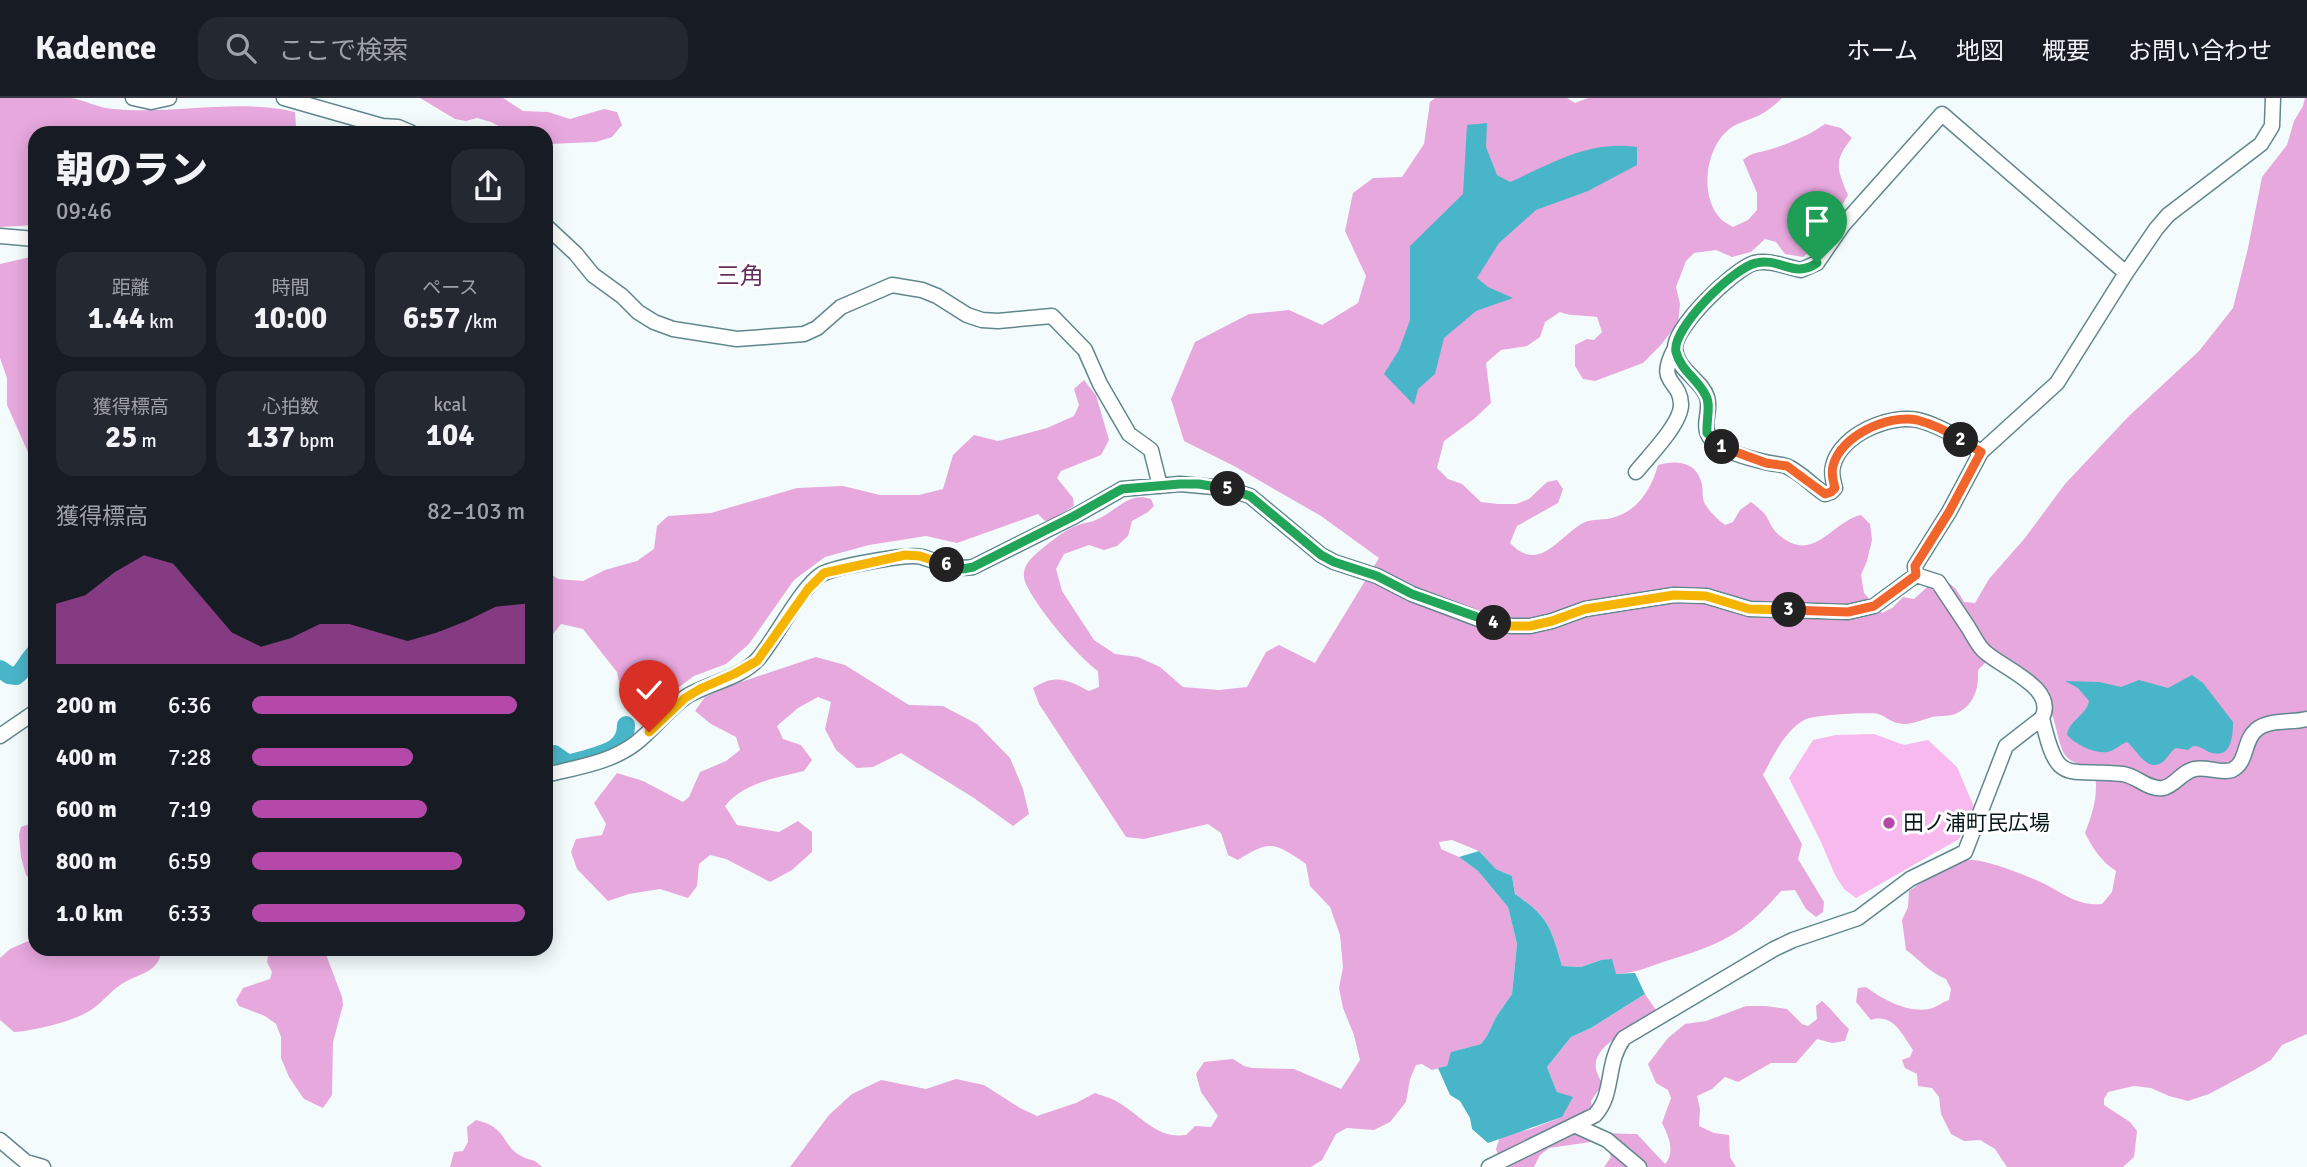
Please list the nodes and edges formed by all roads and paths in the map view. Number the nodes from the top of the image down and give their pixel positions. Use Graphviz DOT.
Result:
graph roads {
  1 [pos="133,98"];
  2 [pos="169,98"];
  3 [pos="285,98"];
  4 [pos="2273,98"];
  5 [pos="382,126"];
  6 [pos="553,233"];
  7 [pos="0,236"];
  8 [pos="28,238"];
  9 [pos="2126,273"];
  10 [pos="1675,348"];
  11 [pos="1981,452"];
  12 [pos="1636,472"];
  13 [pos="1160,486"];
  14 [pos="1916,575"];
  15 [pos="28,717"];
  16 [pos="2042,718"];
  17 [pos="2307,719"];
  18 [pos="0,736"];
  19 [pos="553,773"];
  20 [pos="1574,1125"];
  21 [pos="0,1140"];
  22 [pos="43,1167"];
  23 [pos="1489,1167"];
  24 [pos="1639,1167"];
  1 -- 2 [label="street"];
  3 -- 5 [label="street"];
  4 -- 9 [label="street"];
  6 -- 13 [label="street"];
  7 -- 8 [label="street"];
  9 -- 10 [label="street"];
  9 -- 11 [label="street"];
  10 -- 11 [label="street"];
  10 -- 12 [label="street"];
  11 -- 14 [label="street"];
  13 -- 14 [label="street"];
  13 -- 19 [label="street"];
  14 -- 16 [label="street"];
  15 -- 18 [label="street"];
  16 -- 17 [label="street"];
  16 -- 20 [label="street"];
  20 -- 23 [label="street"];
  20 -- 24 [label="street"];
  21 -- 22 [label="street"];
}
